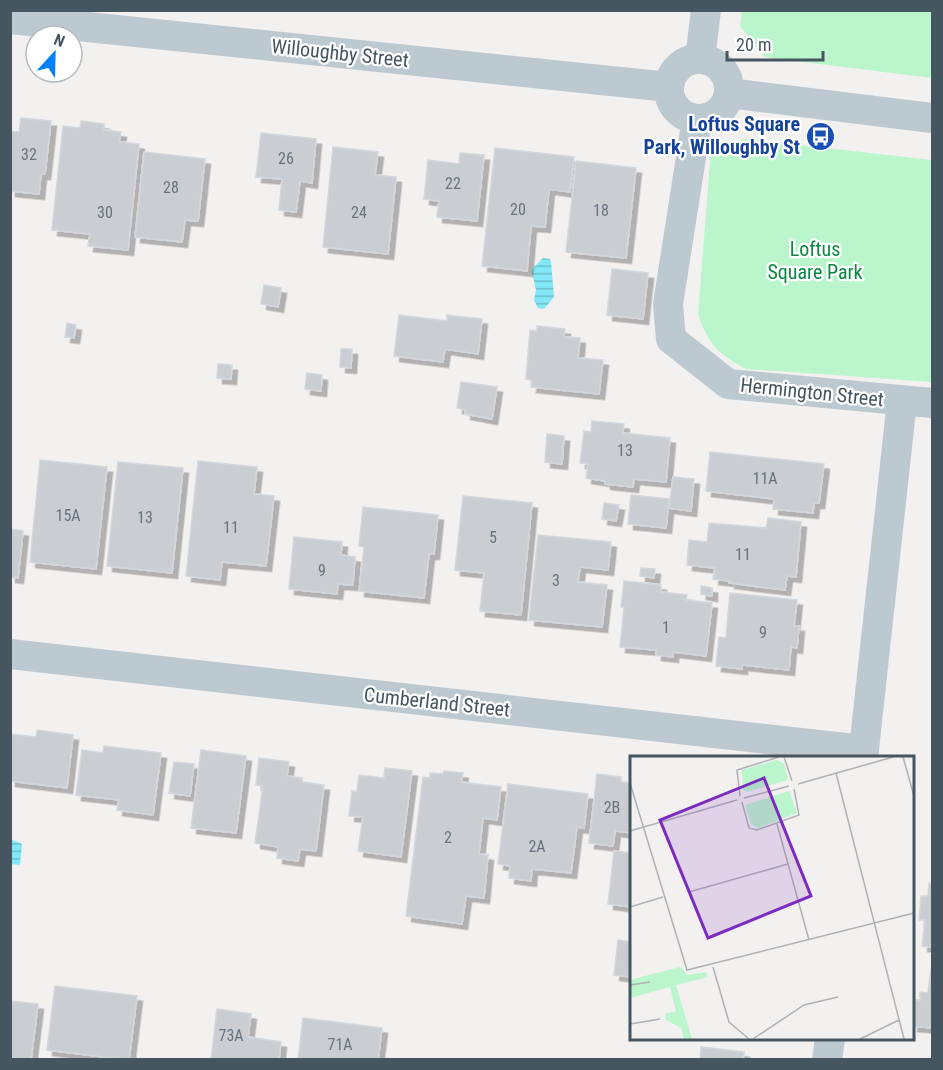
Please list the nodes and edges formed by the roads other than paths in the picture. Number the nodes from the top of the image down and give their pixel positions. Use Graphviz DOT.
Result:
graph roads {
  1 [pos="706,10"];
  2 [pos="10,19"];
  3 [pos="700,59"];
  4 [pos="669,87"];
  5 [pos="729,93"];
  6 [pos="933,118"];
  7 [pos="697,119"];
  8 [pos="902,401"];
  9 [pos="933,403"];
  10 [pos="10,654"];
  11 [pos="863,754"];
  12 [pos="830,1040"];
  13 [pos="827,1059"];
  1 -- 3 [label="street"];
  2 -- 4 [label="street, Willoughby Street"];
  3 -- 4 [label="street"];
  3 -- 5 [label="street"];
  4 -- 7 [label="street"];
  5 -- 6 [label="street"];
  5 -- 7 [label="street"];
  7 -- 8 [label="street, Hermington Street"];
  8 -- 9 [label="street, Hermington Street"];
  8 -- 11 [label="street, Hermington Street"];
  10 -- 11 [label="street, Cumberland Street"];
  12 -- 13 [label="street"];
}
